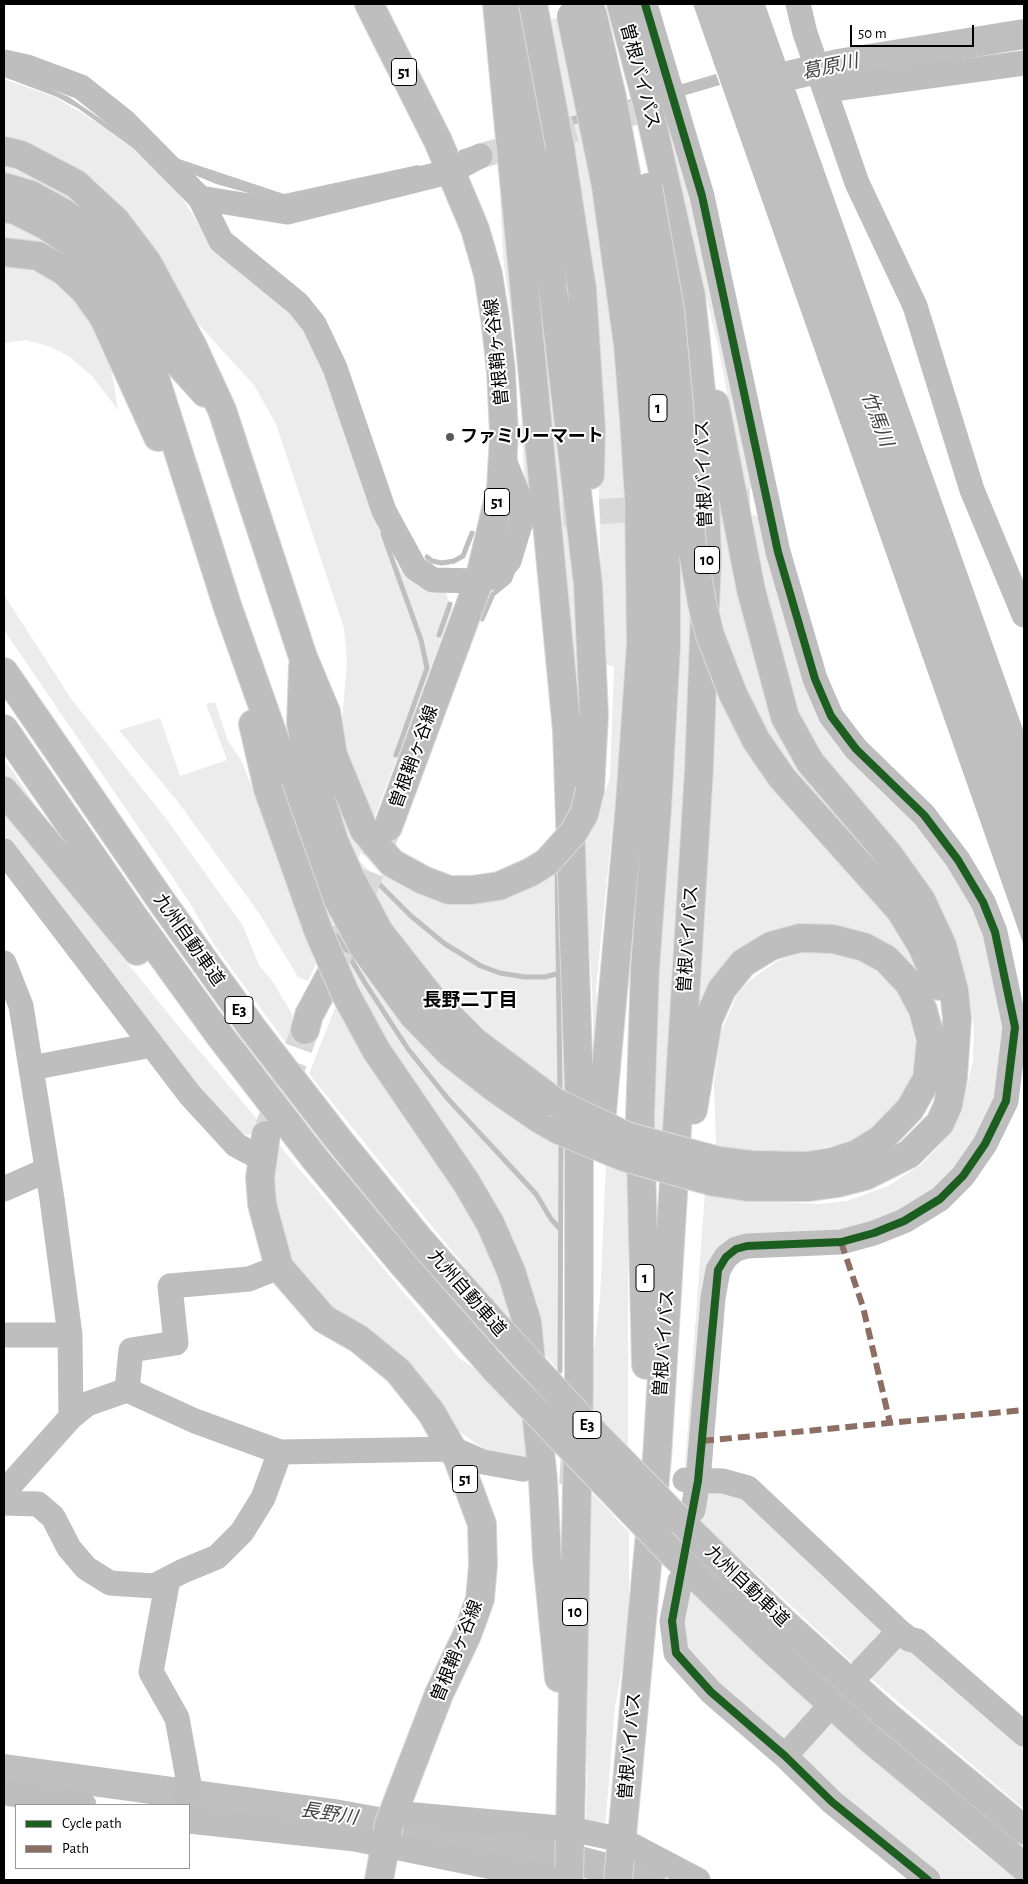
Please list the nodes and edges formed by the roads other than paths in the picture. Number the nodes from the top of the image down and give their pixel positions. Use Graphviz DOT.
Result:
graph roads {
  1 [pos="369,4"];
  2 [pos="497,4"];
  3 [pos="519,4"];
  4 [pos="533,4"];
  5 [pos="568,4"];
  6 [pos="590,4"];
  7 [pos="603,4"];
  8 [pos="621,4"];
  9 [pos="644,4"];
  10 [pos="798,4"];
  11 [pos="4,62"];
  12 [pos="1024,63"];
  13 [pos="826,90"];
  14 [pos="4,151"];
  15 [pos="480,156"];
  16 [pos="451,169"];
  17 [pos="4,187"];
  18 [pos="200,198"];
  19 [pos="4,208"];
  20 [pos="4,252"];
  21 [pos="691,296"];
  22 [pos="222,410"];
  23 [pos="198,517"];
  24 [pos="479,581"];
  25 [pos="588,584"];
  26 [pos="1020,590"];
  27 [pos="228,608"];
  28 [pos="1024,615"];
  29 [pos="303,657"];
  30 [pos="4,672"];
  31 [pos="4,729"];
  32 [pos="4,791"];
  33 [pos="388,827"];
  34 [pos="4,851"];
  35 [pos="4,963"];
  36 [pos="330,976"];
  37 [pos="1020,1025"];
  38 [pos="305,1030"];
  39 [pos="955,1043"];
  40 [pos="152,1045"];
  41 [pos="31,1068"];
  42 [pos="265,1147"];
  43 [pos="316,1159"];
  44 [pos="47,1170"];
  45 [pos="750,1176"];
  46 [pos="4,1189"];
  47 [pos="279,1267"];
  48 [pos="4,1335"];
  49 [pos="70,1335"];
  50 [pos="580,1389"];
  51 [pos="127,1390"];
  52 [pos="71,1417"];
  53 [pos="453,1449"];
  54 [pos="280,1452"];
  55 [pos="657,1457"];
  56 [pos="522,1469"];
  57 [pos="692,1481"];
  58 [pos="4,1492"];
  59 [pos="4,1503"];
  60 [pos="686,1514"];
  61 [pos="677,1569"];
  62 [pos="168,1579"];
  63 [pos="898,1631"];
  64 [pos="674,1641"];
  65 [pos="638,1652"];
  66 [pos="862,1670"];
  67 [pos="822,1715"];
  68 [pos="1024,1734"];
  69 [pos="784,1756"];
  70 [pos="4,1793"];
  71 [pos="77,1804"];
  72 [pos="185,1804"];
  73 [pos="394,1813"];
  74 [pos="190,1821"];
  75 [pos="1024,1830"];
  76 [pos="570,1832"];
  77 [pos="622,1844"];
  78 [pos="384,1846"];
  79 [pos="1024,1867"];
  80 [pos="565,1879"];
  81 [pos="380,1880"];
  82 [pos="618,1880"];
  83 [pos="698,1880"];
  84 [pos="928,1880"];
  1 -- 16 [label="main road, 曽根鞘ヶ谷線 / 51"];
  2 -- 50 [label="main road, 10"];
  3 -- 25 [label="main road"];
  4 -- 25 [label="main road, bridge"];
  5 -- 50 [label="main road, 1, bridge"];
  6 -- 65 [label="main road, 1, bridge"];
  7 -- 39 [label="main road, bridge"];
  8 -- 21 [label="main road, 曽根バイパス / 10"];
  9 -- 37 [label="street"];
  10 -- 13 [label="street"];
  11 -- 18 [label="street"];
  12 -- 13 [label="street"];
  13 -- 26 [label="street"];
  14 -- 22 [label="main road"];
  15 -- 16 [label="street"];
  16 -- 18 [label="street"];
  16 -- 24 [label="main road, 曽根鞘ヶ谷線 / 51"];
  17 -- 22 [label="main road"];
  18 -- 24 [label="street"];
  19 -- 23 [label="main road"];
  20 -- 23 [label="main road"];
  21 -- 39 [label="main road"];
  21 -- 55 [label="main road, 曽根バイパス / 10"];
  22 -- 29 [label="main road"];
  23 -- 27 [label="main road"];
  24 -- 33 [label="main road, 曽根鞘ヶ谷線 / 51"];
  25 -- 29 [label="main road, bridge"];
  26 -- 28 [label="street"];
  27 -- 45 [label="main road, bridge"];
  27 -- 76 [label="main road, bridge"];
  29 -- 45 [label="main road, bridge"];
  30 -- 60 [label="main road, 九州自動車道 / E3, bridge"];
  31 -- 43 [label="main road, 九州自動車道 / E3"];
  32 -- 43 [label="main road"];
  34 -- 40 [label="street"];
  35 -- 41 [label="street"];
  36 -- 38 [label="main road"];
  37 -- 57 [label="street"];
  39 -- 45 [label="main road"];
  40 -- 41 [label="street"];
  40 -- 42 [label="street"];
  41 -- 44 [label="street"];
  42 -- 47 [label="main road, 曽根鞘ヶ谷線 / 51"];
  43 -- 61 [label="main road, 九州自動車道 / E3, bridge"];
  44 -- 46 [label="street"];
  44 -- 49 [label="street"];
  45 -- 55 [label="main road"];
  47 -- 51 [label="street"];
  47 -- 53 [label="main road, 曽根鞘ヶ谷線 / 51"];
  48 -- 49 [label="street"];
  49 -- 52 [label="street"];
  50 -- 76 [label="main road, 10"];
  51 -- 52 [label="street"];
  51 -- 54 [label="street"];
  52 -- 58 [label="street"];
  53 -- 54 [label="street"];
  53 -- 56 [label="street"];
  53 -- 73 [label="main road, 曽根鞘ヶ谷線 / 51"];
  54 -- 62 [label="street"];
  55 -- 65 [label="main road, 曽根バイパス / 10"];
  57 -- 60 [label="street"];
  57 -- 63 [label="street"];
  59 -- 62 [label="street"];
  60 -- 75 [label="main road, 九州自動車道"];
  61 -- 64 [label="street"];
  61 -- 79 [label="main road, 九州自動車道"];
  62 -- 72 [label="street"];
  63 -- 66 [label="street"];
  63 -- 68 [label="street"];
  64 -- 65 [label="street"];
  64 -- 69 [label="street"];
  65 -- 77 [label="main road, 曽根バイパス / 10"];
  67 -- 69 [label="street"];
  69 -- 84 [label="street"];
  70 -- 71 [label="street"];
  73 -- 76 [label="street"];
  73 -- 78 [label="main road, 曽根鞘ヶ谷線 / 51"];
  74 -- 78 [label="street"];
  76 -- 77 [label="street"];
  76 -- 80 [label="main road, 10"];
  77 -- 82 [label="main road, 曽根バイパス / 10"];
  77 -- 83 [label="street"];
  78 -- 80 [label="street"];
  78 -- 81 [label="main road, 曽根鞘ヶ谷線 / 51"];
}
